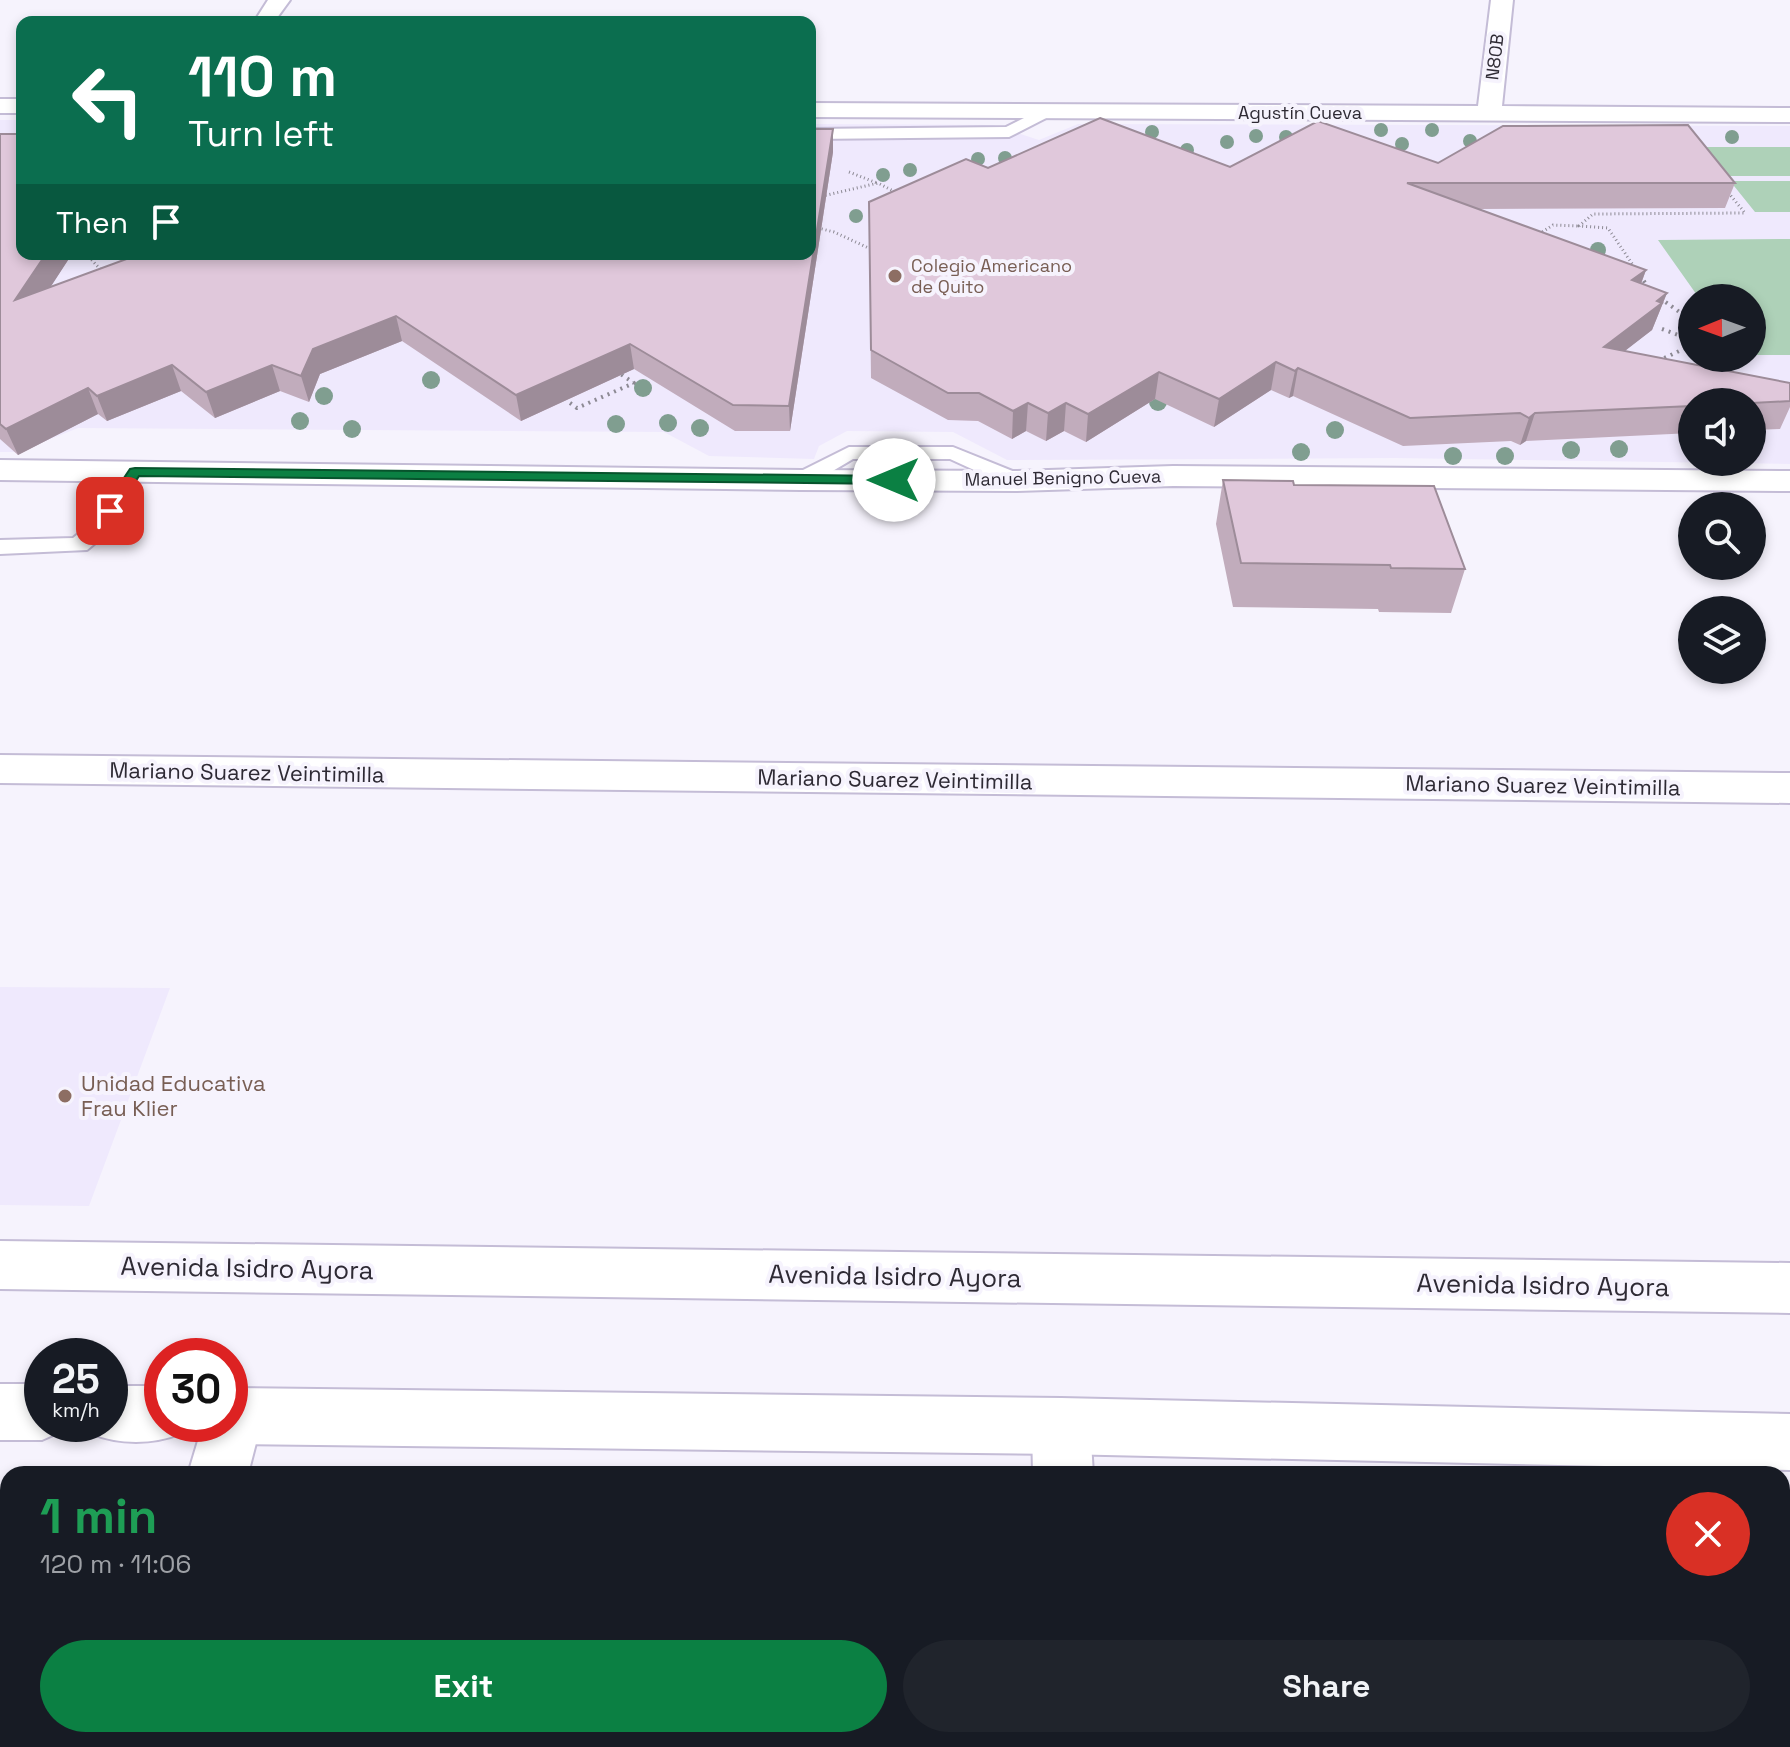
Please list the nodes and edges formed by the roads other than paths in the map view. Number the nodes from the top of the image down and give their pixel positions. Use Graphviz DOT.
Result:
graph roads {
  1 [pos="1502,0"];
  2 [pos="816,110"];
  3 [pos="1048,111"];
  4 [pos="1489,114"];
  5 [pos="1790,115"];
  6 [pos="816,134"];
  7 [pos="0,470"];
  8 [pos="135,472"];
  9 [pos="1790,481"];
  10 [pos="0,547"];
  11 [pos="0,769"];
  12 [pos="1790,788"];
  13 [pos="0,1265"];
  14 [pos="1790,1288"];
  15 [pos="0,1412"];
  16 [pos="24,1412"];
  17 [pos="248,1417"];
  18 [pos="226,1442"];
  19 [pos="1790,1442"];
  20 [pos="1062,1450"];
  21 [pos="220,1466"];
  1 -- 4 [label="street, N80B"];
  2 -- 3 [label="street, Agustín Cueva"];
  3 -- 4 [label="street, Agustín Cueva"];
  3 -- 6 [label="lane"];
  4 -- 5 [label="street, Agustín Cueva"];
  7 -- 8 [label="street, Manuel Benigno Cueva"];
  8 -- 9 [label="street, Manuel Benigno Cueva"];
  8 -- 10 [label="lane"];
  11 -- 12 [label="street, Mariano Suarez Veintimilla"];
  13 -- 14 [label="street, Avenida Isidro Ayora"];
  15 -- 16 [label="street"];
  17 -- 20 [label="street"];
  18 -- 21 [label="street"];
  19 -- 20 [label="street"];
}
